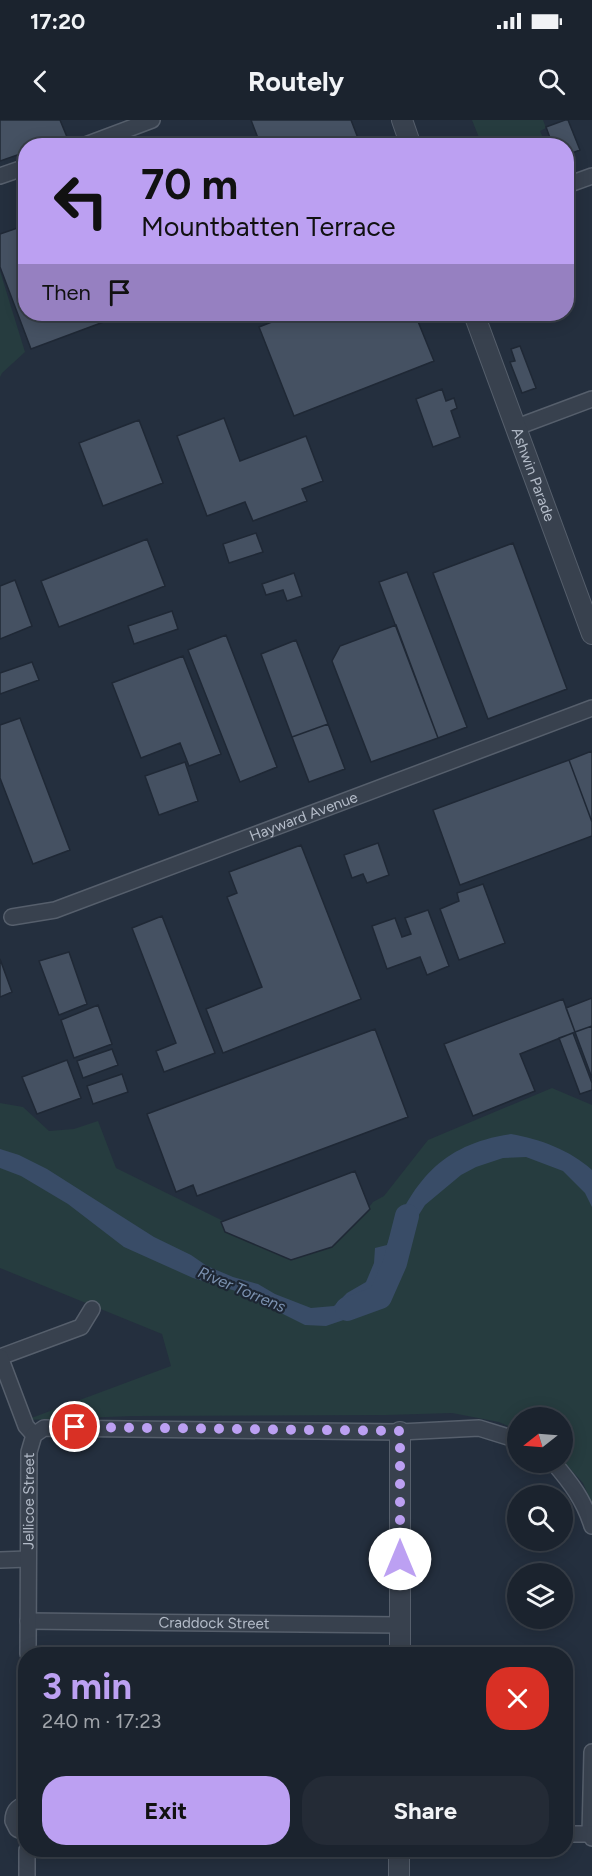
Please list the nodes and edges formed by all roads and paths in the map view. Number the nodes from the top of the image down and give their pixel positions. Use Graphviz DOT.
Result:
graph roads {
  1 [pos="152,120"];
  2 [pos="402,120"];
  3 [pos="104,138"];
  4 [pos="408,138"];
  5 [pos="18,170"];
  6 [pos="0,176"];
  7 [pos="592,176"];
  8 [pos="574,182"];
  9 [pos="477,321"];
  10 [pos="592,399"];
  11 [pos="517,427"];
  12 [pos="592,634"];
  13 [pos="592,708"];
  14 [pos="12,917"];
  15 [pos="92,1309"];
  16 [pos="0,1357"];
  17 [pos="400,1431"];
  18 [pos="34,1435"];
  19 [pos="507,1437"];
  20 [pos="562,1473"];
  21 [pos="592,1526"];
  22 [pos="0,1560"];
  23 [pos="28,1560"];
  24 [pos="28,1621"];
  25 [pos="400,1625"];
  26 [pos="28,1647"];
  27 [pos="400,1647"];
  28 [pos="592,1752"];
  29 [pos="18,1808"];
  30 [pos="6,1821"];
  31 [pos="573,1835"];
  32 [pos="591,1836"];
  33 [pos="27,1857"];
  34 [pos="399,1857"];
  35 [pos="27,1876"];
  36 [pos="399,1876"];
  1 -- 3 [label="street"];
  2 -- 4 [label="street"];
  5 -- 6 [label="street"];
  7 -- 8 [label="street"];
  9 -- 11 [label="street, Ashwin Parade"];
  10 -- 11 [label="street"];
  11 -- 12 [label="street, Ashwin Parade"];
  13 -- 14 [label="street, Hayward Avenue"];
  15 -- 16 [label="street"];
  16 -- 18 [label="street, Jellicoe Street"];
  17 -- 18 [label="street"];
  17 -- 19 [label="street"];
  17 -- 25 [label="street"];
  18 -- 23 [label="street, Jellicoe Street"];
  20 -- 21 [label="street"];
  22 -- 23 [label="street"];
  23 -- 24 [label="street, Jellicoe Street"];
  24 -- 25 [label="street, Craddock Street"];
  24 -- 26 [label="street, Jellicoe Street"];
  25 -- 27 [label="street"];
  28 -- 32 [label="street"];
  29 -- 30 [label="street"];
  31 -- 32 [label="street"];
  33 -- 35 [label="street"];
  34 -- 36 [label="street"];
}
